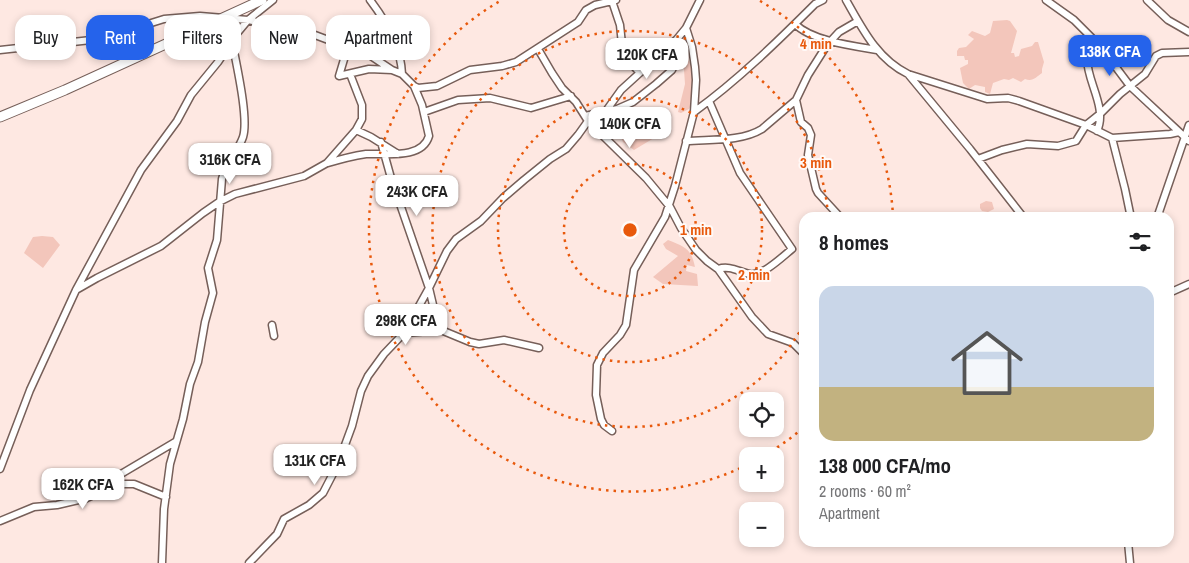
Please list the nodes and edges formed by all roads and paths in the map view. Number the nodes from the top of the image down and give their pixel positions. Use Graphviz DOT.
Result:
graph roads {
  1 [pos="262,0"];
  2 [pos="273,0"];
  3 [pos="370,0"];
  4 [pos="700,0"];
  5 [pos="823,0"];
  6 [pos="846,0"];
  7 [pos="1046,0"];
  8 [pos="1147,0"];
  9 [pos="614,1"];
  10 [pos="815,2"];
  11 [pos="230,15"];
  12 [pos="164,19"];
  13 [pos="241,19"];
  14 [pos="248,20"];
  15 [pos="858,21"];
  16 [pos="795,24"];
  17 [pos="686,28"];
  18 [pos="241,29"];
  19 [pos="1189,32"];
  20 [pos="326,38"];
  21 [pos="1092,38"];
  22 [pos="677,40"];
  23 [pos="832,41"];
  24 [pos="164,45"];
  25 [pos="538,49"];
  26 [pos="0,50"];
  27 [pos="877,50"];
  28 [pos="1189,52"];
  29 [pos="219,60"];
  30 [pos="235,60"];
  31 [pos="344,60"];
  32 [pos="380,60"];
  33 [pos="392,70"];
  34 [pos="639,72"];
  35 [pos="350,74"];
  36 [pos="402,74"];
  37 [pos="908,74"];
  38 [pos="414,86"];
  39 [pos="1130,86"];
  40 [pos="571,96"];
  41 [pos="796,100"];
  42 [pos="710,101"];
  43 [pos="606,111"];
  44 [pos="424,112"];
  45 [pos="694,112"];
  46 [pos="1101,113"];
  47 [pos="0,117"];
  48 [pos="586,118"];
  49 [pos="1086,125"];
  50 [pos="1189,125"];
  51 [pos="356,130"];
  52 [pos="1097,131"];
  53 [pos="1184,136"];
  54 [pos="726,138"];
  55 [pos="1112,138"];
  56 [pos="686,141"];
  57 [pos="381,142"];
  58 [pos="384,154"];
  59 [pos="396,154"];
  60 [pos="978,159"];
  61 [pos="327,163"];
  62 [pos="388,166"];
  63 [pos="219,202"];
  64 [pos="670,207"];
  65 [pos="835,212"];
  66 [pos="1019,212"];
  67 [pos="1129,212"];
  68 [pos="1158,212"];
  69 [pos="718,269"];
  70 [pos="1189,284"];
  71 [pos="429,288"];
  72 [pos="76,290"];
  73 [pos="1174,291"];
  74 [pos="272,325"];
  75 [pos="439,330"];
  76 [pos="404,333"];
  77 [pos="274,336"];
  78 [pos="539,348"];
  79 [pos="799,349"];
  80 [pos="612,431"];
  81 [pos="175,442"];
  82 [pos="0,469"];
  83 [pos="106,490"];
  84 [pos="166,497"];
  85 [pos="0,521"];
  86 [pos="1128,547"];
  87 [pos="162,563"];
  88 [pos="250,563"];
  89 [pos="1130,563"];
  1 -- 11 [label="main road"];
  2 -- 14 [label="street"];
  3 -- 36 [label="street"];
  4 -- 17 [label="street"];
  5 -- 10 [label="street"];
  6 -- 15 [label="street"];
  7 -- 21 [label="street"];
  8 -- 19 [label="street"];
  9 -- 25 [label="street"];
  9 -- 34 [label="street"];
  10 -- 16 [label="street"];
  12 -- 26 [label="street"];
  13 -- 14 [label="street"];
  14 -- 18 [label="street"];
  14 -- 20 [label="street"];
  15 -- 23 [label="street"];
  15 -- 27 [label="street"];
  16 -- 23 [label="street"];
  16 -- 42 [label="street"];
  17 -- 22 [label="street"];
  17 -- 45 [label="street"];
  21 -- 39 [label="street"];
  21 -- 46 [label="street"];
  22 -- 34 [label="street"];
  22 -- 43 [label="street"];
  23 -- 27 [label="street"];
  23 -- 41 [label="street"];
  24 -- 47 [label="main road"];
  25 -- 38 [label="street"];
  25 -- 40 [label="street"];
  27 -- 37 [label="street"];
  28 -- 39 [label="street"];
  29 -- 72 [label="street"];
  30 -- 63 [label="street"];
  31 -- 35 [label="street"];
  32 -- 33 [label="street"];
  33 -- 35 [label="street"];
  33 -- 36 [label="street"];
  34 -- 43 [label="street"];
  35 -- 51 [label="street"];
  36 -- 38 [label="street"];
  37 -- 49 [label="street"];
  37 -- 60 [label="street"];
  38 -- 44 [label="street"];
  39 -- 46 [label="street"];
  39 -- 53 [label="street"];
  40 -- 44 [label="street"];
  40 -- 48 [label="street"];
  41 -- 54 [label="street"];
  41 -- 65 [label="street"];
  42 -- 45 [label="street"];
  42 -- 54 [label="street"];
  43 -- 48 [label="street"];
  44 -- 59 [label="street"];
  45 -- 56 [label="street"];
  46 -- 49 [label="street"];
  46 -- 52 [label="street"];
  48 -- 64 [label="street"];
  48 -- 71 [label="street"];
  49 -- 52 [label="street"];
  49 -- 60 [label="street"];
  50 -- 53 [label="street"];
  51 -- 57 [label="street"];
  51 -- 61 [label="street"];
  52 -- 55 [label="street"];
  53 -- 55 [label="street"];
  53 -- 68 [label="street"];
  54 -- 56 [label="street"];
  54 -- 69 [label="street"];
  55 -- 67 [label="street"];
  56 -- 64 [label="street"];
  57 -- 58 [label="street"];
  57 -- 59 [label="street"];
  58 -- 59 [label="street"];
  58 -- 61 [label="street"];
  58 -- 62 [label="street"];
  59 -- 62 [label="street"];
  60 -- 66 [label="street"];
  61 -- 63 [label="street"];
  62 -- 71 [label="street"];
  63 -- 72 [label="street"];
  63 -- 81 [label="street"];
  64 -- 69 [label="street"];
  64 -- 80 [label="street"];
  69 -- 79 [label="street"];
  70 -- 73 [label="street"];
  71 -- 75 [label="street"];
  71 -- 76 [label="street"];
  72 -- 82 [label="street"];
  74 -- 77 [label="street"];
  75 -- 76 [label="street"];
  75 -- 78 [label="street"];
  76 -- 88 [label="street"];
  81 -- 83 [label="street"];
  81 -- 84 [label="street"];
  83 -- 84 [label="street"];
  83 -- 85 [label="street"];
  84 -- 87 [label="street"];
  86 -- 89 [label="street"];
}
